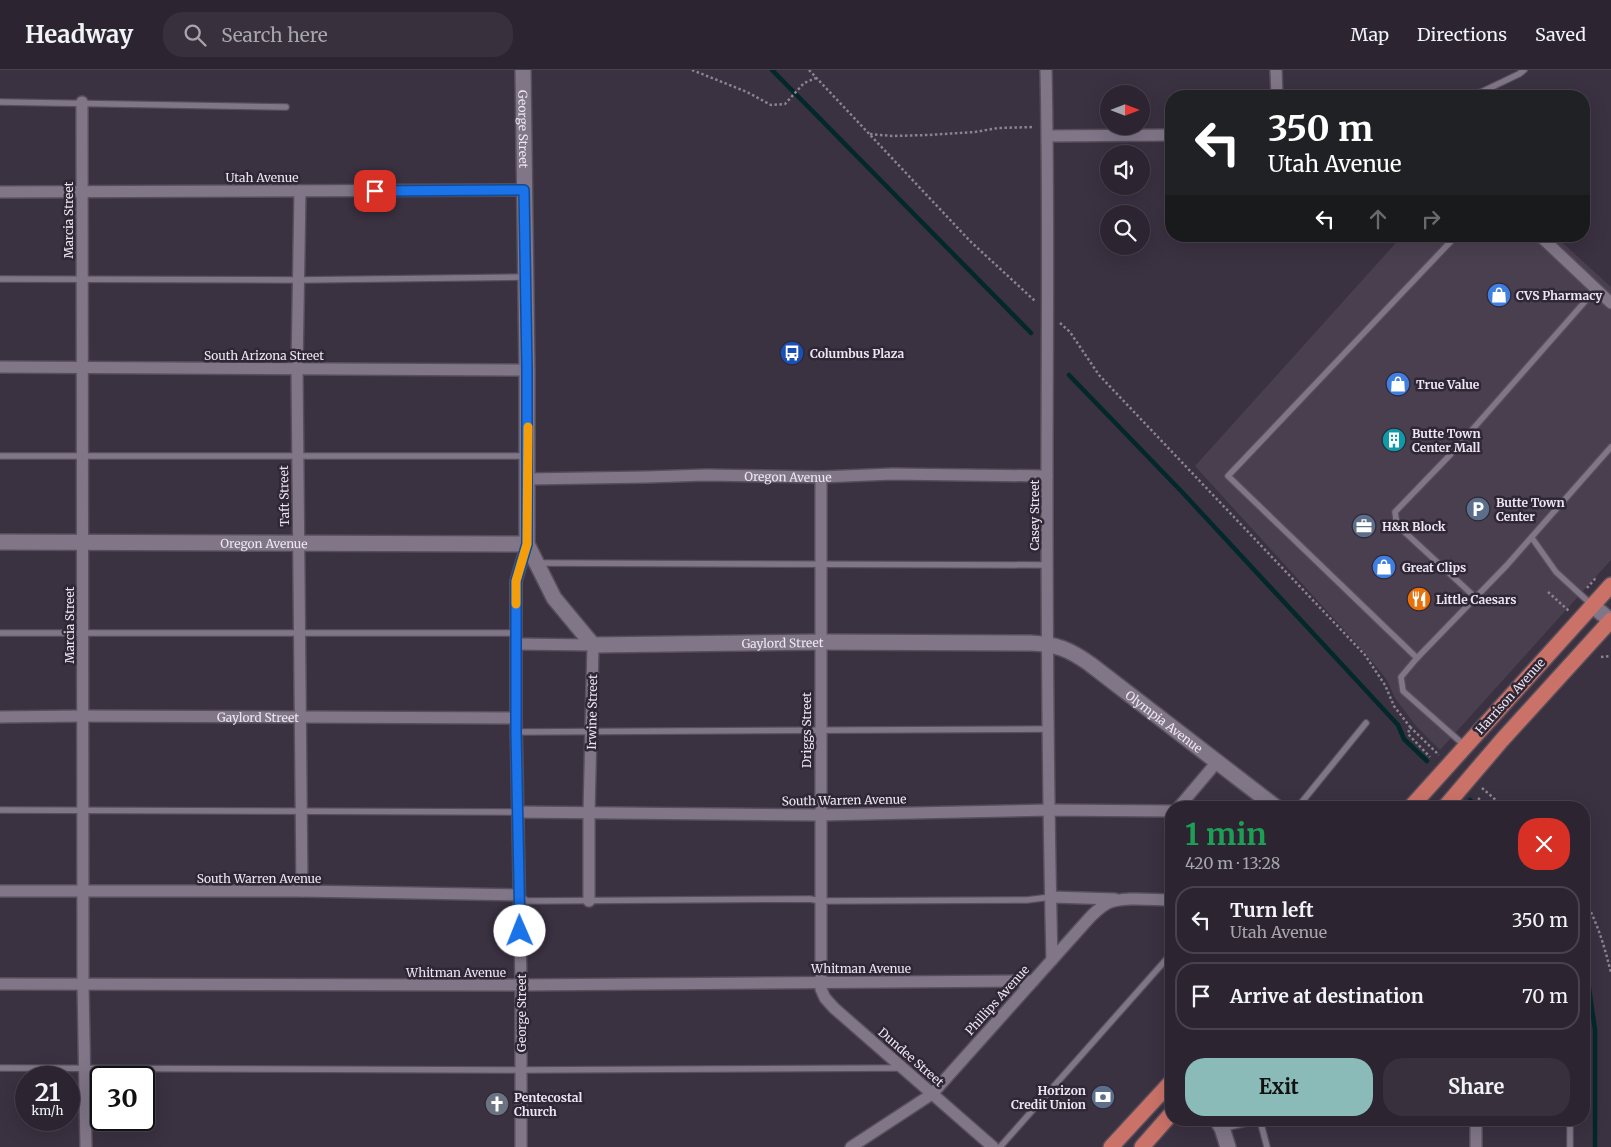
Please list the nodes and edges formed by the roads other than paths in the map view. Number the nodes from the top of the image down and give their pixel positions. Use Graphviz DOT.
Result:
graph roads {
  1 [pos="523,70"];
  2 [pos="1046,70"];
  3 [pos="1276,70"];
  4 [pos="1524,70"];
  5 [pos="1277,90"];
  6 [pos="1486,90"];
  7 [pos="0,102"];
  8 [pos="82,102"];
  9 [pos="286,107"];
  10 [pos="1048,132"];
  11 [pos="1165,134"];
  12 [pos="524,190"];
  13 [pos="300,191"];
  14 [pos="0,192"];
  15 [pos="82,192"];
  16 [pos="1450,242"];
  17 [pos="1546,242"];
  18 [pos="526,277"];
  19 [pos="0,279"];
  20 [pos="82,279"];
  21 [pos="298,280"];
  22 [pos="1596,289"];
  23 [pos="1611,303"];
  24 [pos="0,368"];
  25 [pos="82,368"];
  26 [pos="297,369"];
  27 [pos="527,370"];
  28 [pos="1611,447"];
  29 [pos="0,456"];
  30 [pos="82,456"];
  31 [pos="298,456"];
  32 [pos="528,456"];
  33 [pos="1047,476"];
  34 [pos="821,477"];
  35 [pos="528,479"];
  36 [pos="1532,538"];
  37 [pos="0,542"];
  38 [pos="82,542"];
  39 [pos="298,543"];
  40 [pos="527,544"];
  41 [pos="536,563"];
  42 [pos="820,565"];
  43 [pos="1048,566"];
  44 [pos="1611,585"];
  45 [pos="1476,598"];
  46 [pos="1592,605"];
  47 [pos="1611,620"];
  48 [pos="0,633"];
  49 [pos="299,633"];
  50 [pos="83,634"];
  51 [pos="516,639"];
  52 [pos="820,642"];
  53 [pos="1048,644"];
  54 [pos="593,645"];
  55 [pos="1417,658"];
  56 [pos="84,716"];
  57 [pos="0,717"];
  58 [pos="300,718"];
  59 [pos="516,718"];
  60 [pos="1366,723"];
  61 [pos="1049,729"];
  62 [pos="591,731"];
  63 [pos="820,731"];
  64 [pos="516,732"];
  65 [pos="1465,746"];
  66 [pos="1217,762"];
  67 [pos="1184,801"];
  68 [pos="1268,801"];
  69 [pos="1304,801"];
  70 [pos="1416,801"];
  71 [pos="1450,801"];
  72 [pos="0,810"];
  73 [pos="83,810"];
  74 [pos="302,810"];
  75 [pos="1049,810"];
  76 [pos="1165,811"];
  77 [pos="517,812"];
  78 [pos="589,813"];
  79 [pos="820,814"];
  80 [pos="0,891"];
  81 [pos="302,891"];
  82 [pos="82,892"];
  83 [pos="519,895"];
  84 [pos="1051,897"];
  85 [pos="1119,900"];
  86 [pos="1165,900"];
  87 [pos="589,901"];
  88 [pos="820,901"];
  89 [pos="1052,960"];
  90 [pos="1165,961"];
  91 [pos="1033,981"];
  92 [pos="820,982"];
  93 [pos="0,984"];
  94 [pos="82,985"];
  95 [pos="521,985"];
  96 [pos="0,1068"];
  97 [pos="902,1068"];
  98 [pos="84,1069"];
  99 [pos="521,1070"];
  100 [pos="1165,1089"];
  101 [pos="932,1094"];
  102 [pos="1165,1121"];
  103 [pos="1220,1126"];
  104 [pos="1262,1126"];
  105 [pos="1476,1126"];
  106 [pos="1570,1126"];
  107 [pos="86,1147"];
  108 [pos="522,1147"];
  109 [pos="851,1147"];
  110 [pos="993,1147"];
  111 [pos="1000,1147"];
  112 [pos="1112,1147"];
  113 [pos="1142,1147"];
  114 [pos="1228,1147"];
  115 [pos="1267,1147"];
  116 [pos="1476,1147"];
  117 [pos="1570,1147"];
  1 -- 12 [label="street, George Street"];
  2 -- 10 [label="street, Casey Street"];
  3 -- 5 [label="street"];
  4 -- 6 [label="lane"];
  7 -- 8 [label="lane"];
  8 -- 9 [label="lane"];
  8 -- 15 [label="street, Marcia Street"];
  10 -- 11 [label="street"];
  10 -- 33 [label="street, Casey Street"];
  12 -- 13 [label="street, Utah Avenue"];
  12 -- 18 [label="street, George Street"];
  13 -- 15 [label="street, Utah Avenue"];
  13 -- 21 [label="street, Taft Street"];
  14 -- 15 [label="street, Utah Avenue"];
  15 -- 20 [label="street, Marcia Street"];
  16 -- 55 [label="lane"];
  17 -- 22 [label="street"];
  18 -- 21 [label="lane"];
  18 -- 27 [label="street, George Street"];
  19 -- 20 [label="lane"];
  20 -- 21 [label="lane"];
  20 -- 25 [label="street, Marcia Street"];
  21 -- 26 [label="street, Taft Street"];
  22 -- 23 [label="street"];
  22 -- 45 [label="lane"];
  24 -- 25 [label="street, South Arizona Street"];
  25 -- 26 [label="street, South Arizona Street"];
  25 -- 30 [label="street, Marcia Street"];
  26 -- 27 [label="street, South Arizona Street"];
  26 -- 31 [label="street, Taft Street"];
  27 -- 32 [label="street, George Street"];
  28 -- 36 [label="lane"];
  29 -- 30 [label="lane"];
  30 -- 31 [label="lane"];
  30 -- 38 [label="street, Marcia Street"];
  31 -- 32 [label="lane"];
  31 -- 39 [label="street, Taft Street"];
  32 -- 35 [label="street, George Street"];
  33 -- 34 [label="street, Oregon Avenue"];
  33 -- 43 [label="street, Casey Street"];
  34 -- 35 [label="street, Oregon Avenue"];
  34 -- 42 [label="street, Driggs Street"];
  35 -- 40 [label="street, George Street"];
  36 -- 45 [label="lane"];
  36 -- 46 [label="lane"];
  37 -- 38 [label="street, Oregon Avenue"];
  38 -- 39 [label="street, Oregon Avenue"];
  38 -- 50 [label="street, Marcia Street"];
  39 -- 40 [label="street, Oregon Avenue"];
  39 -- 49 [label="street, Taft Street"];
  40 -- 41 [label="street"];
  40 -- 51 [label="street, George Street"];
  41 -- 42 [label="lane"];
  41 -- 54 [label="street"];
  42 -- 43 [label="lane"];
  42 -- 52 [label="street, Driggs Street"];
  43 -- 53 [label="street, Casey Street"];
  44 -- 46 [label="main road, Harrison Avenue"];
  45 -- 55 [label="lane"];
  46 -- 47 [label="street"];
  46 -- 65 [label="main road, Harrison Avenue"];
  47 -- 71 [label="main road, Harrison Avenue"];
  48 -- 50 [label="lane"];
  49 -- 50 [label="lane"];
  49 -- 51 [label="lane"];
  49 -- 58 [label="street, Taft Street"];
  50 -- 56 [label="street, Marcia Street"];
  51 -- 54 [label="street, Gaylord Street"];
  51 -- 59 [label="street, George Street"];
  52 -- 53 [label="street, Gaylord Street"];
  52 -- 54 [label="street, Gaylord Street"];
  52 -- 63 [label="street, Driggs Street"];
  53 -- 61 [label="street, Casey Street"];
  53 -- 66 [label="street, Olympia Avenue"];
  54 -- 62 [label="street, Irwine Street"];
  55 -- 65 [label="lane"];
  56 -- 57 [label="street, Gaylord Street"];
  56 -- 58 [label="street, Gaylord Street"];
  56 -- 73 [label="street, Marcia Street"];
  58 -- 59 [label="street, Gaylord Street"];
  58 -- 74 [label="street, Taft Street"];
  59 -- 64 [label="street, George Street"];
  60 -- 69 [label="lane"];
  61 -- 63 [label="lane"];
  61 -- 75 [label="street, Casey Street"];
  62 -- 63 [label="lane"];
  62 -- 64 [label="lane"];
  62 -- 78 [label="street, Irwine Street"];
  63 -- 79 [label="street, Driggs Street"];
  64 -- 77 [label="street, George Street"];
  65 -- 70 [label="main road, Harrison Avenue"];
  66 -- 67 [label="street"];
  66 -- 68 [label="street, Olympia Avenue"];
  72 -- 73 [label="lane"];
  73 -- 74 [label="lane"];
  73 -- 82 [label="street, Marcia Street"];
  74 -- 77 [label="lane"];
  74 -- 81 [label="street, Taft Street"];
  75 -- 76 [label="street, South Warren Avenue"];
  75 -- 79 [label="street, South Warren Avenue"];
  75 -- 84 [label="street, Casey Street"];
  77 -- 78 [label="street, South Warren Avenue"];
  77 -- 83 [label="street, George Street"];
  78 -- 79 [label="street, South Warren Avenue"];
  78 -- 87 [label="street, Irwine Street"];
  79 -- 88 [label="street, Driggs Street"];
  80 -- 82 [label="street, South Warren Avenue"];
  81 -- 82 [label="street, South Warren Avenue"];
  81 -- 83 [label="street, South Warren Avenue"];
  82 -- 94 [label="street, Marcia Street"];
  83 -- 87 [label="lane"];
  83 -- 95 [label="street, George Street"];
  84 -- 85 [label="street"];
  84 -- 88 [label="lane"];
  84 -- 89 [label="street, Casey Street"];
  85 -- 86 [label="street, Phillips Avenue"];
  85 -- 89 [label="street, Phillips Avenue"];
  87 -- 88 [label="lane"];
  88 -- 92 [label="street, Driggs Street"];
  89 -- 91 [label="street, Phillips Avenue"];
  90 -- 111 [label="lane"];
  91 -- 92 [label="street, Whitman Avenue"];
  91 -- 101 [label="street, Phillips Avenue"];
  92 -- 95 [label="street, Whitman Avenue"];
  92 -- 97 [label="street, Dundee Street"];
  93 -- 94 [label="street, Whitman Avenue"];
  94 -- 95 [label="street, Whitman Avenue"];
  94 -- 98 [label="street, Marcia Street"];
  95 -- 99 [label="street, George Street"];
  96 -- 98 [label="lane"];
  97 -- 99 [label="lane"];
  97 -- 101 [label="street, Dundee Street"];
  98 -- 99 [label="lane"];
  98 -- 107 [label="street, Marcia Street"];
  99 -- 108 [label="street, George Street"];
  100 -- 112 [label="main road"];
  101 -- 109 [label="street, Phillips Avenue"];
  101 -- 110 [label="street, Dundee Street"];
  102 -- 113 [label="main road"];
  103 -- 114 [label="street"];
  104 -- 115 [label="lane"];
  105 -- 116 [label="street"];
  106 -- 117 [label="lane"];
}
